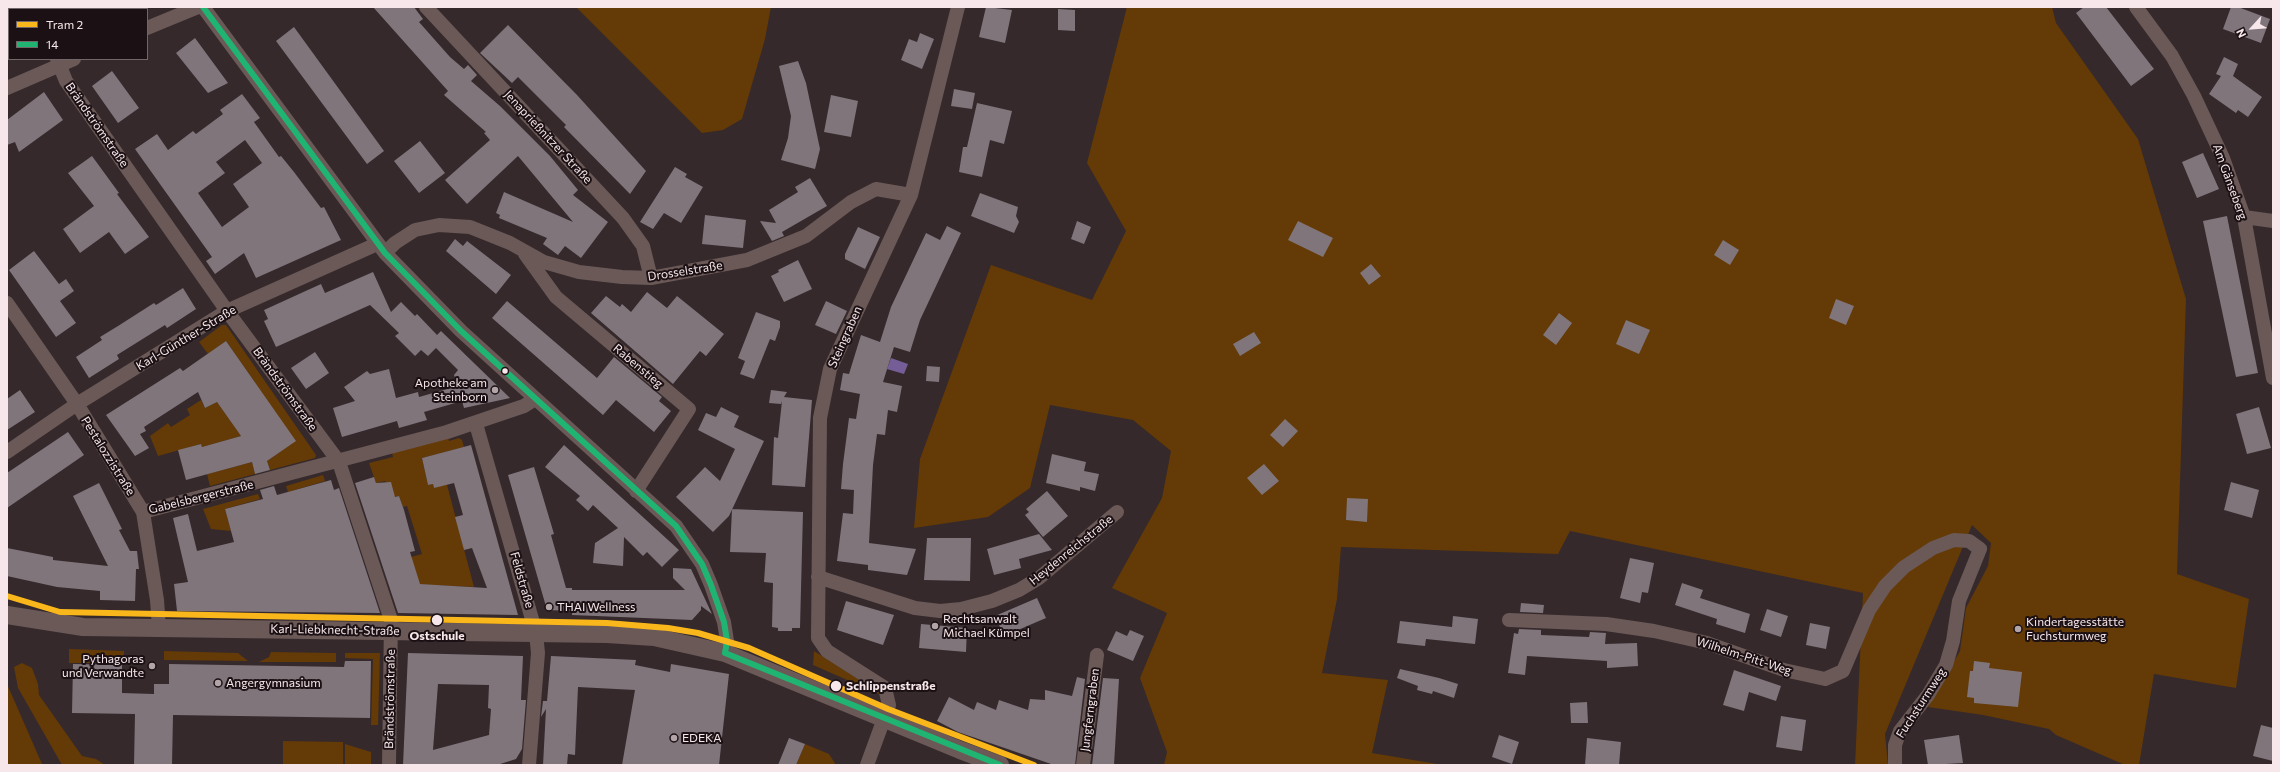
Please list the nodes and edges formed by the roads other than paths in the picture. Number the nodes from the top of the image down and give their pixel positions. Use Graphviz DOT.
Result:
graph roads {
  1 [pos="198,7"];
  2 [pos="203,7"];
  3 [pos="426,7"];
  4 [pos="958,7"];
  5 [pos="2136,7"];
  6 [pos="148,28"];
  7 [pos="69,60"];
  8 [pos="58,62"];
  9 [pos="7,88"];
  10 [pos="911,195"];
  11 [pos="2244,217"];
  12 [pos="2273,221"];
  13 [pos="381,248"];
  14 [pos="524,252"];
  15 [pos="651,278"];
  16 [pos="7,303"];
  17 [pos="227,311"];
  18 [pos="2270,353"];
  19 [pos="2273,378"];
  20 [pos="535,399"];
  21 [pos="77,404"];
  22 [pos="476,424"];
  23 [pos="7,452"];
  24 [pos="339,462"];
  25 [pos="636,491"];
  26 [pos="143,512"];
  27 [pos="1117,512"];
  28 [pos="1980,549"];
  29 [pos="818,577"];
  30 [pos="7,615"];
  31 [pos="1509,620"];
  32 [pos="159,628"];
  33 [pos="391,630"];
  34 [pos="536,633"];
  35 [pos="725,653"];
  36 [pos="1097,655"];
  37 [pos="884,719"];
  38 [pos="389,765"];
  39 [pos="530,765"];
  40 [pos="867,765"];
  41 [pos="1000,765"];
  42 [pos="1083,765"];
  43 [pos="1895,765"];
  1 -- 6 [label="street"];
  2 -- 13 [label="street"];
  3 -- 15 [label="street, Jenaprießnitzer Straße"];
  4 -- 10 [label="street, Steingraben"];
  5 -- 11 [label="street, Am Gänseberg"];
  7 -- 8 [label="street"];
  8 -- 9 [label="street"];
  8 -- 17 [label="street, Brändströmstraße"];
  10 -- 15 [label="street, Drosselstraße"];
  10 -- 29 [label="street, Steingraben"];
  11 -- 12 [label="street"];
  11 -- 18 [label="street, Am Gänseberg"];
  13 -- 14 [label="street, Drosselstraße"];
  13 -- 17 [label="street, Karl-Günther-Straße"];
  13 -- 20 [label="street"];
  14 -- 15 [label="street, Drosselstraße"];
  14 -- 25 [label="street, Rabenstieg"];
  16 -- 21 [label="street, Pestalozzistraße"];
  17 -- 21 [label="street, Karl-Günther-Straße"];
  17 -- 24 [label="street, Brändströmstraße"];
  18 -- 19 [label="street, Am Gänseberg"];
  20 -- 22 [label="street, Gabelsbergerstraße"];
  20 -- 25 [label="street"];
  21 -- 23 [label="street, Karl-Günther-Straße"];
  21 -- 26 [label="street, Pestalozzistraße"];
  22 -- 24 [label="street, Gabelsbergerstraße"];
  22 -- 34 [label="street, Feldstraße"];
  24 -- 26 [label="street, Gabelsbergerstraße"];
  24 -- 33 [label="street, Brändströmstraße"];
  25 -- 35 [label="street"];
  26 -- 32 [label="street, Pestalozzistraße"];
  27 -- 29 [label="street, Heydenreichstraße"];
  28 -- 31 [label="street, Wilhelm-Pitt-Weg"];
  28 -- 43 [label="street, Fuchsturmweg"];
  29 -- 37 [label="street, Steingraben"];
  30 -- 32 [label="street, Karl-Liebknecht-Straße"];
  32 -- 33 [label="street, Karl-Liebknecht-Straße"];
  33 -- 34 [label="street, Karl-Liebknecht-Straße"];
  33 -- 38 [label="street, Brändströmstraße"];
  34 -- 35 [label="street, Karl-Liebknecht-Straße"];
  34 -- 39 [label="street, Feldstraße"];
  35 -- 37 [label="street, Karl-Liebknecht-Straße"];
  36 -- 42 [label="street, Jungferngraben"];
  37 -- 40 [label="street"];
  37 -- 41 [label="street, Karl-Liebknecht-Straße"];
}
